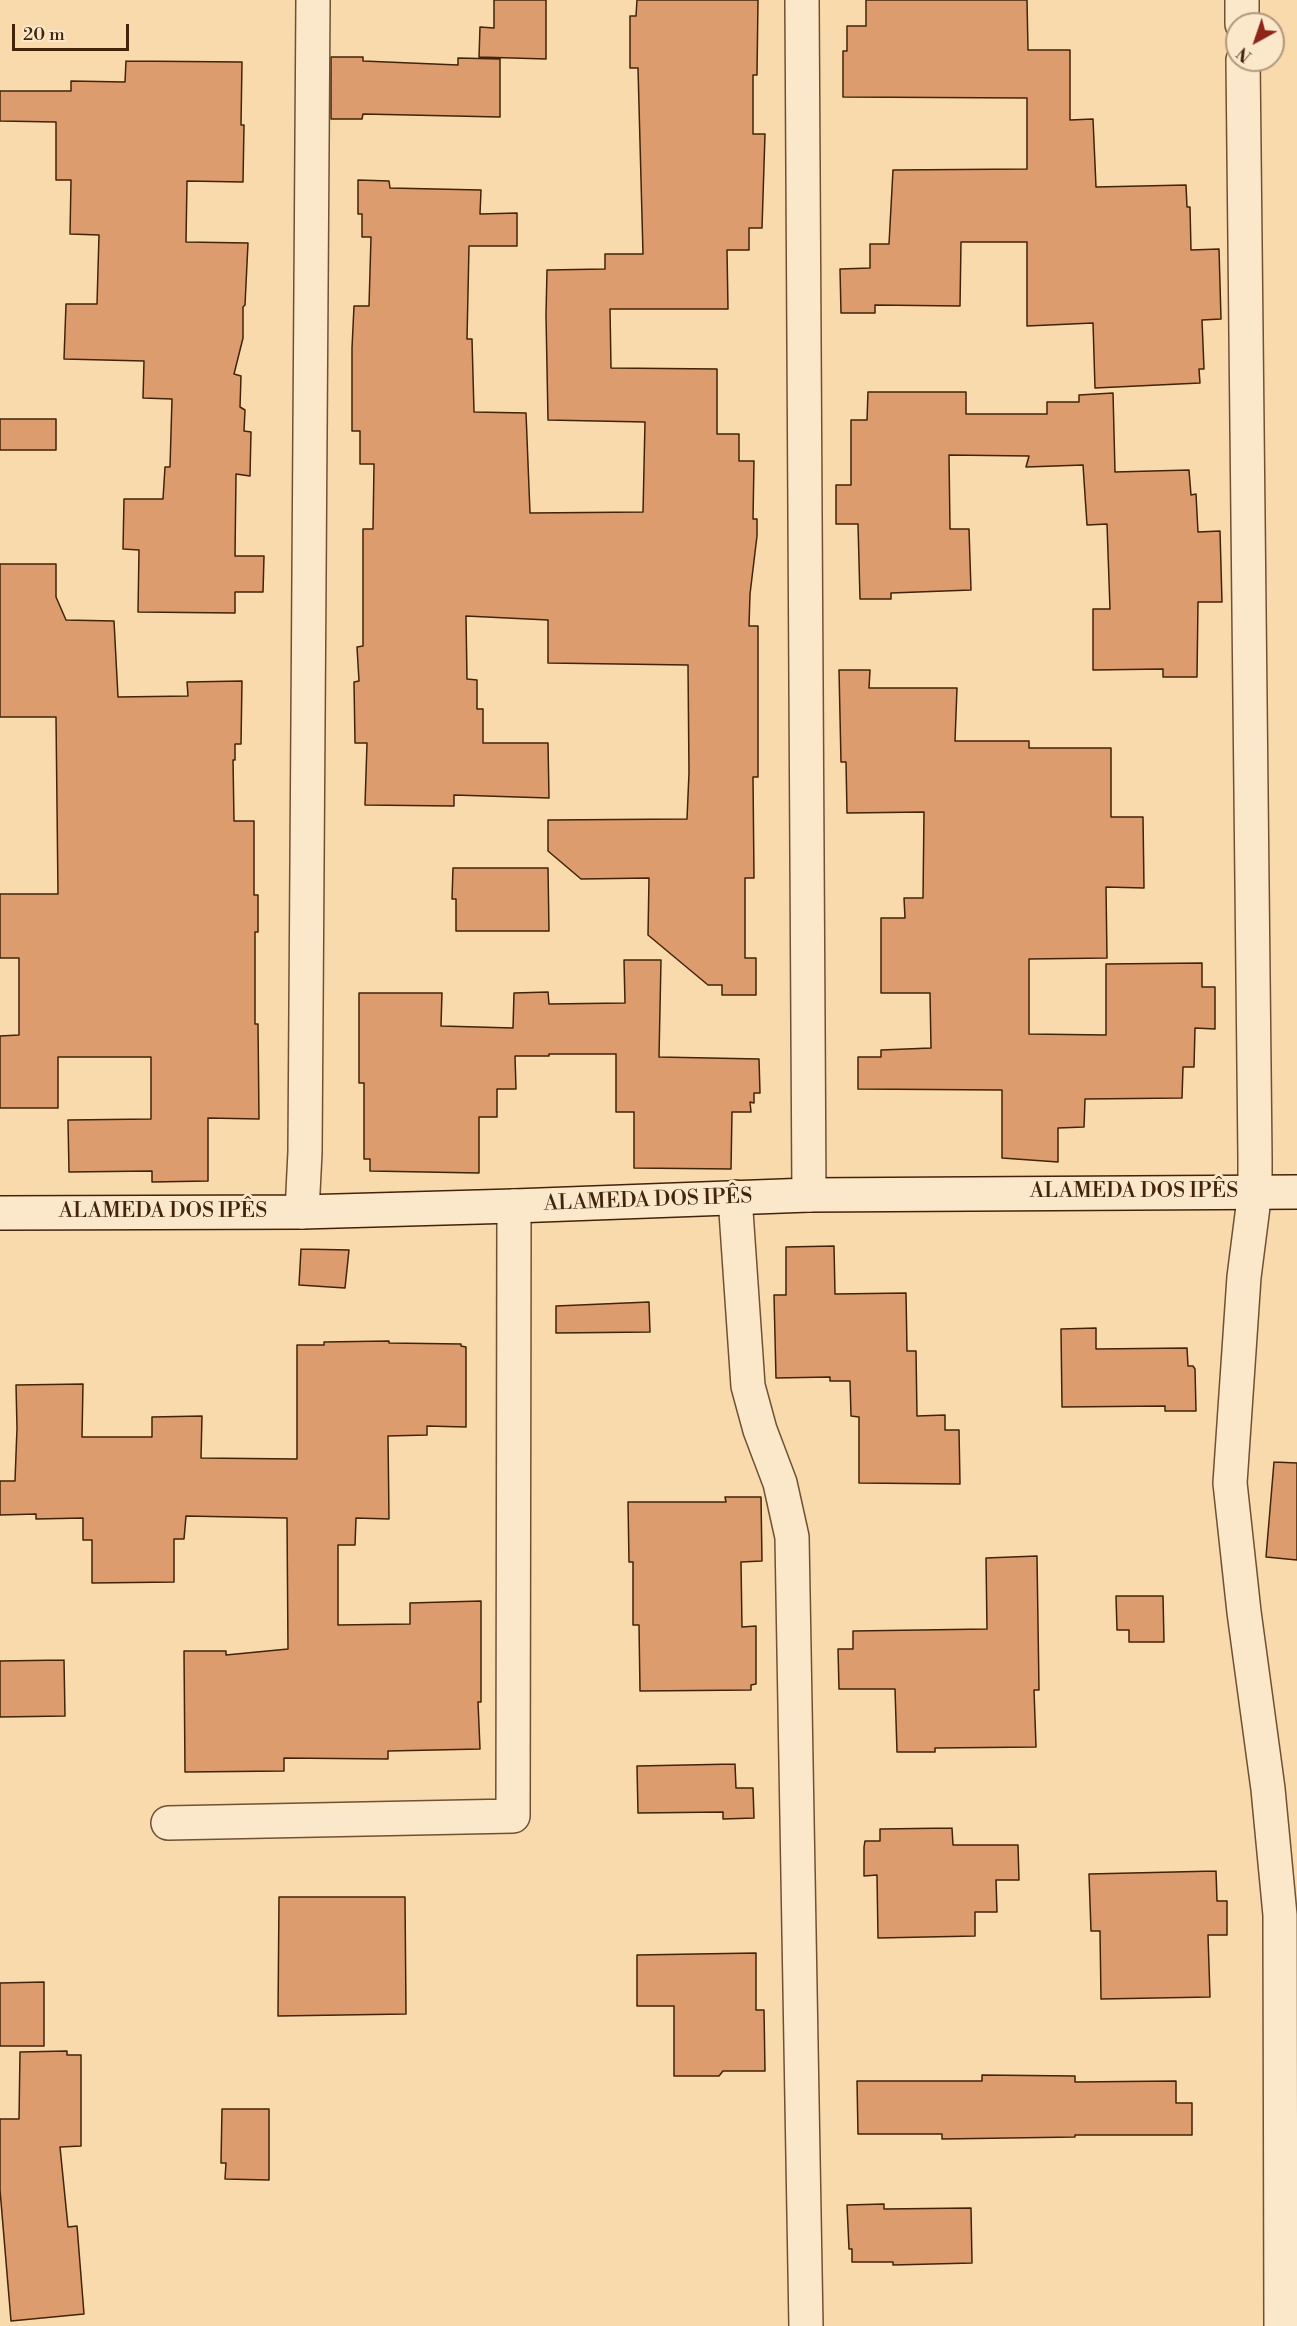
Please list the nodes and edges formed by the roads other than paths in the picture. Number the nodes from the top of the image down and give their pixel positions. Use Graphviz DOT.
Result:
graph roads {
  1 [pos="313,0"];
  2 [pos="802,0"];
  3 [pos="1243,72"];
  4 [pos="1255,1191"];
  5 [pos="1297,1192"];
  6 [pos="809,1195"];
  7 [pos="735,1197"];
  8 [pos="513,1206"];
  9 [pos="302,1212"];
  10 [pos="0,1213"];
  11 [pos="168,1823"];
  12 [pos="806,2326"];
  13 [pos="1281,2326"];
  1 -- 9 [label="street"];
  2 -- 6 [label="street"];
  3 -- 4 [label="street"];
  4 -- 5 [label="street, ALAMEDA DOS IPÊS"];
  4 -- 6 [label="street, ALAMEDA DOS IPÊS"];
  4 -- 13 [label="street"];
  6 -- 7 [label="street, ALAMEDA DOS IPÊS"];
  7 -- 8 [label="street, ALAMEDA DOS IPÊS"];
  7 -- 12 [label="street"];
  8 -- 9 [label="street, ALAMEDA DOS IPÊS"];
  8 -- 11 [label="street"];
  9 -- 10 [label="street, ALAMEDA DOS IPÊS"];
}
